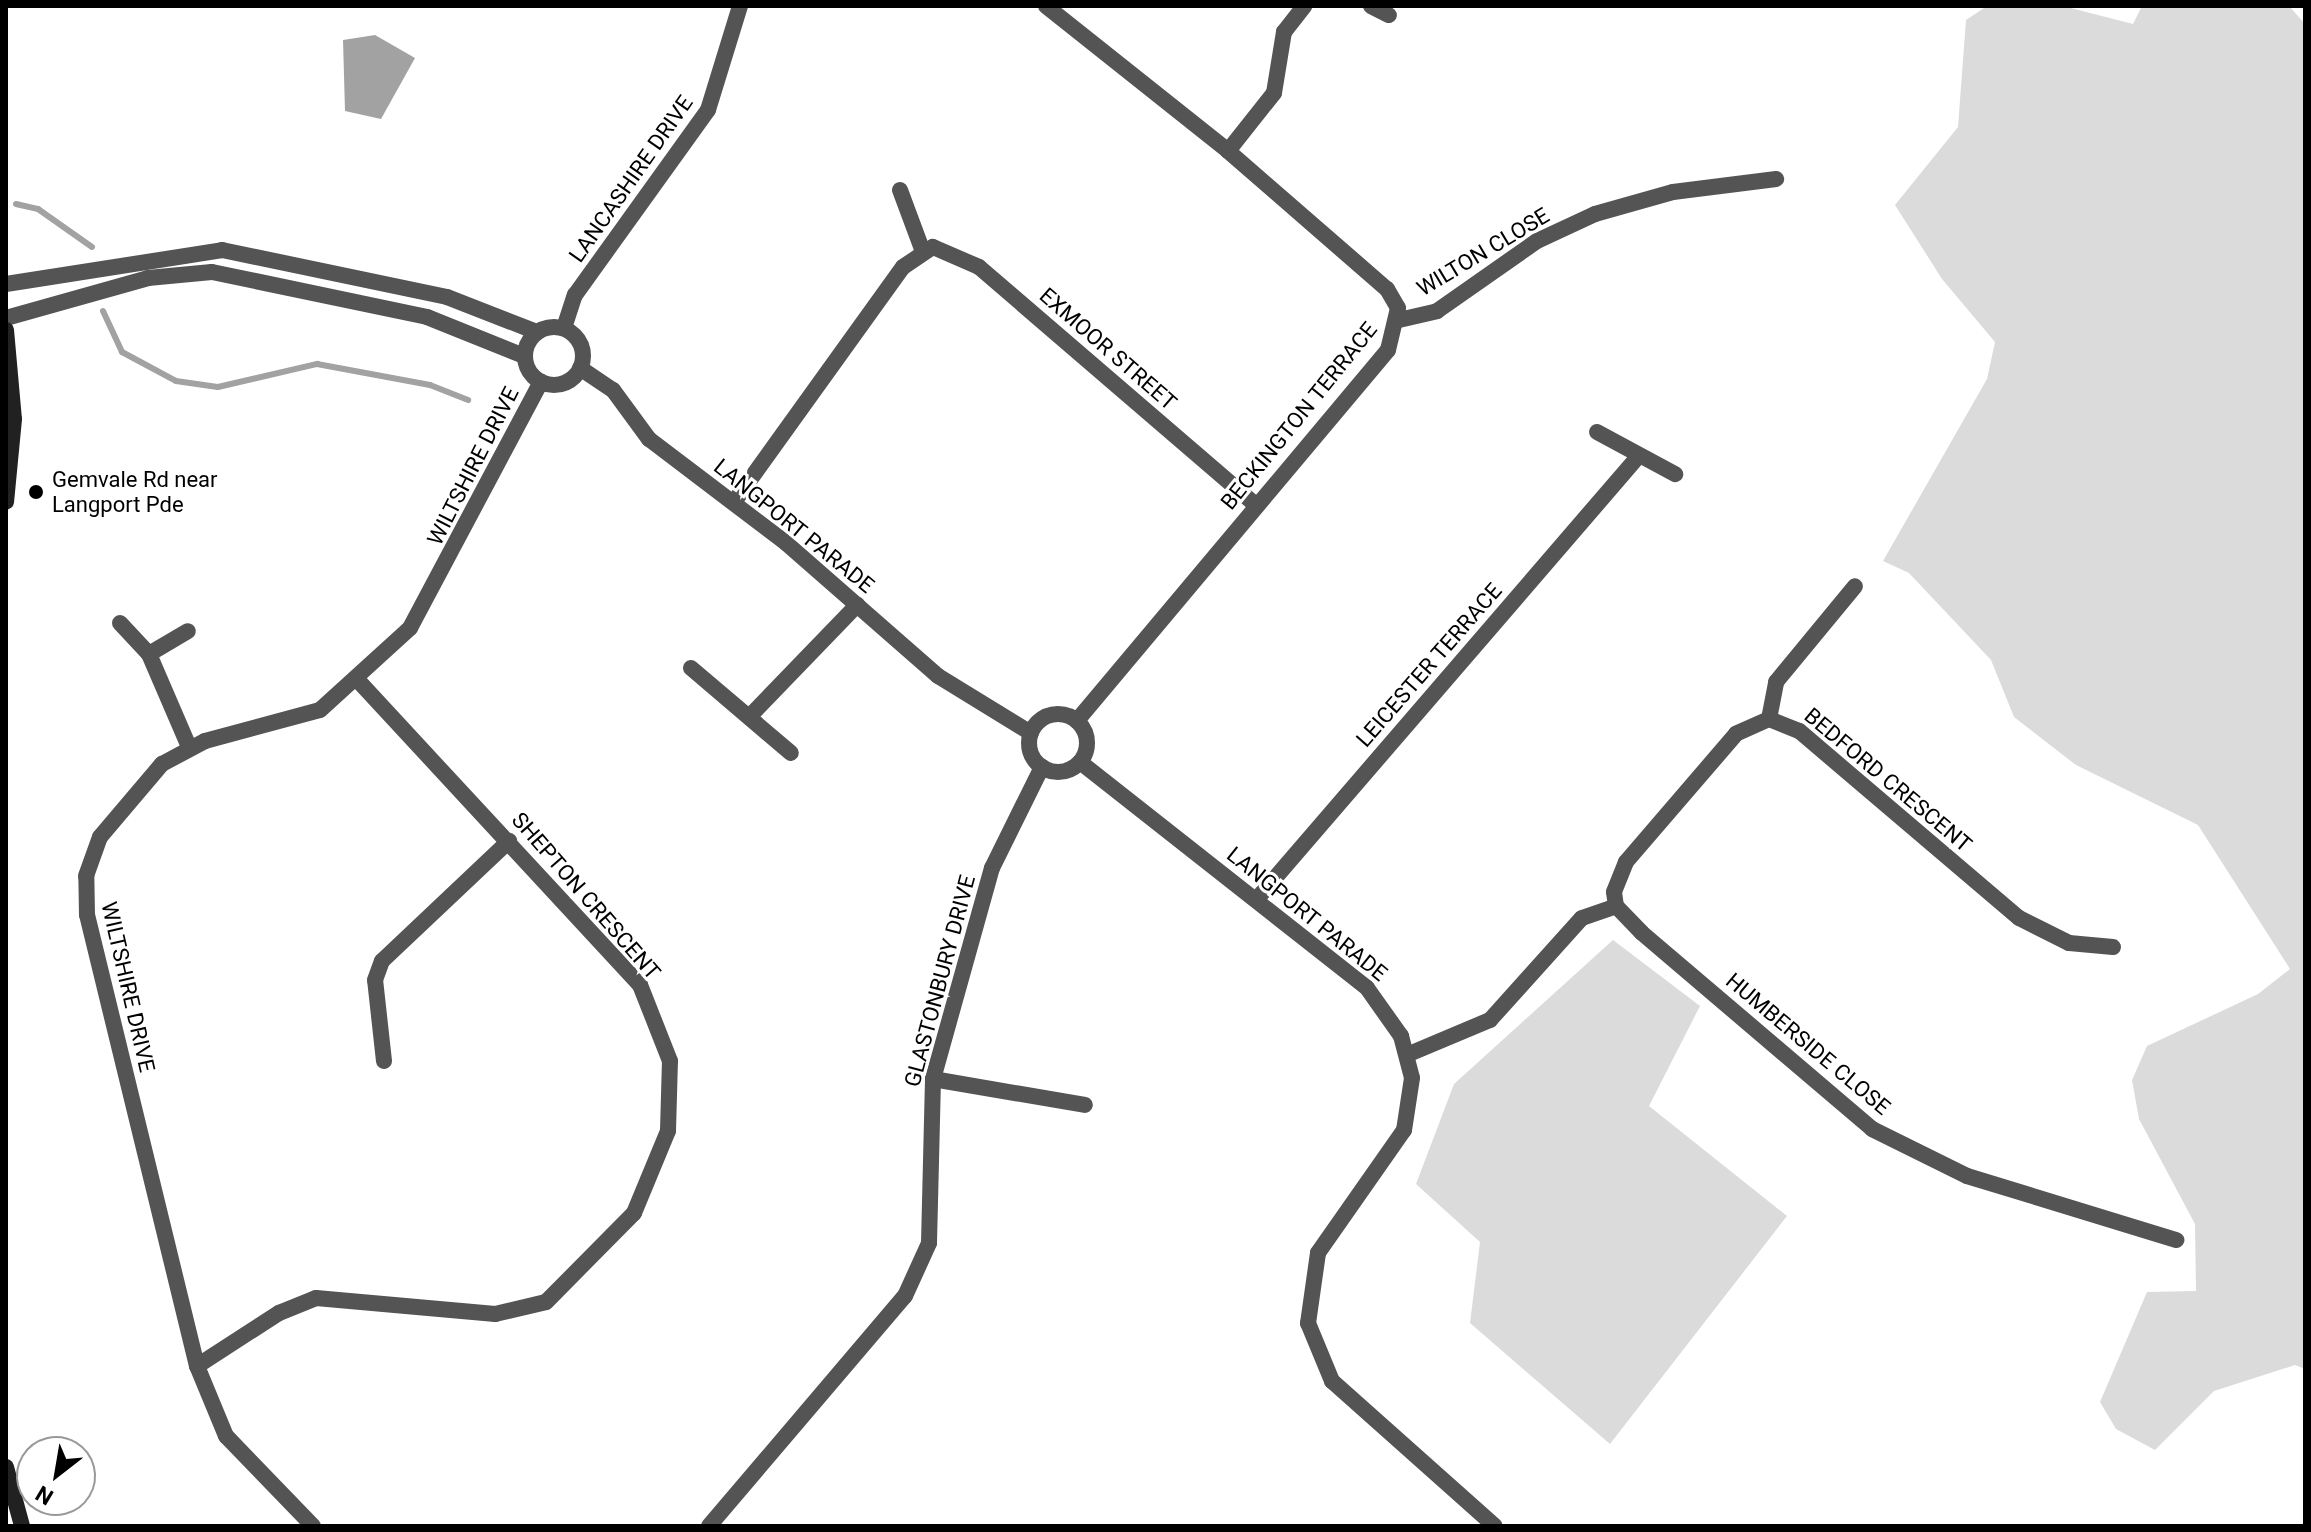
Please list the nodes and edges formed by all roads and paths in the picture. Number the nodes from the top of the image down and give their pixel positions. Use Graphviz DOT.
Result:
graph roads {
  1 [pos="740,6"];
  2 [pos="1046,6"];
  3 [pos="1304,6"];
  4 [pos="1371,6"];
  5 [pos="1389,15"];
  6 [pos="1228,151"];
  7 [pos="1776,179"];
  8 [pos="900,190"];
  9 [pos="922,249"];
  10 [pos="6,284"];
  11 [pos="6,318"];
  12 [pos="1399,320"];
  13 [pos="564,328"];
  14 [pos="6,330"];
  15 [pos="537,332"];
  16 [pos="524,356"];
  17 [pos="580,368"];
  18 [pos="541,382"];
  19 [pos="1597,432"];
  20 [pos="1636,459"];
  21 [pos="9,467"];
  22 [pos="1675,474"];
  23 [pos="6,502"];
  24 [pos="734,502"];
  25 [pos="1255,504"];
  26 [pos="1855,586"];
  27 [pos="857,605"];
  28 [pos="120,623"];
  29 [pos="188,631"];
  30 [pos="149,654"];
  31 [pos="691,668"];
  32 [pos="357,679"];
  33 [pos="749,717"];
  34 [pos="1769,719"];
  35 [pos="1077,721"];
  36 [pos="1031,733"];
  37 [pos="189,747"];
  38 [pos="791,753"];
  39 [pos="1080,762"];
  40 [pos="1042,767"];
  41 [pos="509,841"];
  42 [pos="1256,900"];
  43 [pos="1616,906"];
  44 [pos="2113,947"];
  45 [pos="1409,1054"];
  46 [pos="384,1061"];
  47 [pos="933,1079"];
  48 [pos="1085,1105"];
  49 [pos="2176,1240"];
  50 [pos="197,1366"];
  51 [pos="6,1467"];
  52 [pos="294,1520"];
  53 [pos="22,1526"];
  54 [pos="313,1526"];
  55 [pos="709,1526"];
  56 [pos="1495,1526"];
  1 -- 13 [label="street, LANCASHIRE DRIVE"];
  2 -- 6 [label="street, BECKINGTON TERRACE"];
  3 -- 6 [label="street"];
  4 -- 5 [label="street"];
  6 -- 12 [label="street, BECKINGTON TERRACE"];
  7 -- 12 [label="street, WILTON CLOSE"];
  8 -- 9 [label="street"];
  9 -- 24 [label="street"];
  9 -- 25 [label="street, EXMOOR STREET"];
  10 -- 15 [label="street"];
  11 -- 16 [label="street"];
  12 -- 25 [label="street, BECKINGTON TERRACE"];
  13 -- 15 [label="street"];
  13 -- 17 [label="street"];
  14 -- 21 [label="main road"];
  15 -- 16 [label="street"];
  16 -- 18 [label="street"];
  17 -- 18 [label="street"];
  17 -- 24 [label="street, LANGPORT PARADE"];
  18 -- 32 [label="street, WILTSHIRE DRIVE"];
  19 -- 20 [label="street"];
  20 -- 22 [label="street"];
  20 -- 42 [label="street, LEICESTER TERRACE"];
  21 -- 23 [label="main road"];
  24 -- 27 [label="street, LANGPORT PARADE"];
  25 -- 35 [label="street, BECKINGTON TERRACE"];
  26 -- 34 [label="street"];
  27 -- 33 [label="street"];
  27 -- 36 [label="street, LANGPORT PARADE"];
  28 -- 30 [label="street"];
  29 -- 30 [label="street"];
  30 -- 37 [label="street"];
  31 -- 33 [label="street"];
  32 -- 37 [label="street, WILTSHIRE DRIVE"];
  32 -- 41 [label="street, SHEPTON CRESCENT"];
  33 -- 38 [label="street"];
  34 -- 43 [label="street, BEDFORD CRESCENT"];
  34 -- 44 [label="street, BEDFORD CRESCENT"];
  35 -- 36 [label="street"];
  35 -- 39 [label="street"];
  36 -- 40 [label="street"];
  37 -- 50 [label="street, WILTSHIRE DRIVE"];
  39 -- 40 [label="street"];
  39 -- 42 [label="street, LANGPORT PARADE"];
  40 -- 47 [label="street, GLASTONBURY DRIVE"];
  41 -- 46 [label="street"];
  41 -- 50 [label="street, SHEPTON CRESCENT"];
  42 -- 45 [label="street, LANGPORT PARADE"];
  43 -- 45 [label="street"];
  43 -- 49 [label="street, HUMBERSIDE CLOSE"];
  45 -- 56 [label="street"];
  47 -- 48 [label="street"];
  47 -- 55 [label="street, GLASTONBURY DRIVE"];
  50 -- 52 [label="street, WILTSHIRE DRIVE"];
  51 -- 53 [label="main road"];
  52 -- 54 [label="street, WILTSHIRE DRIVE"];
}
